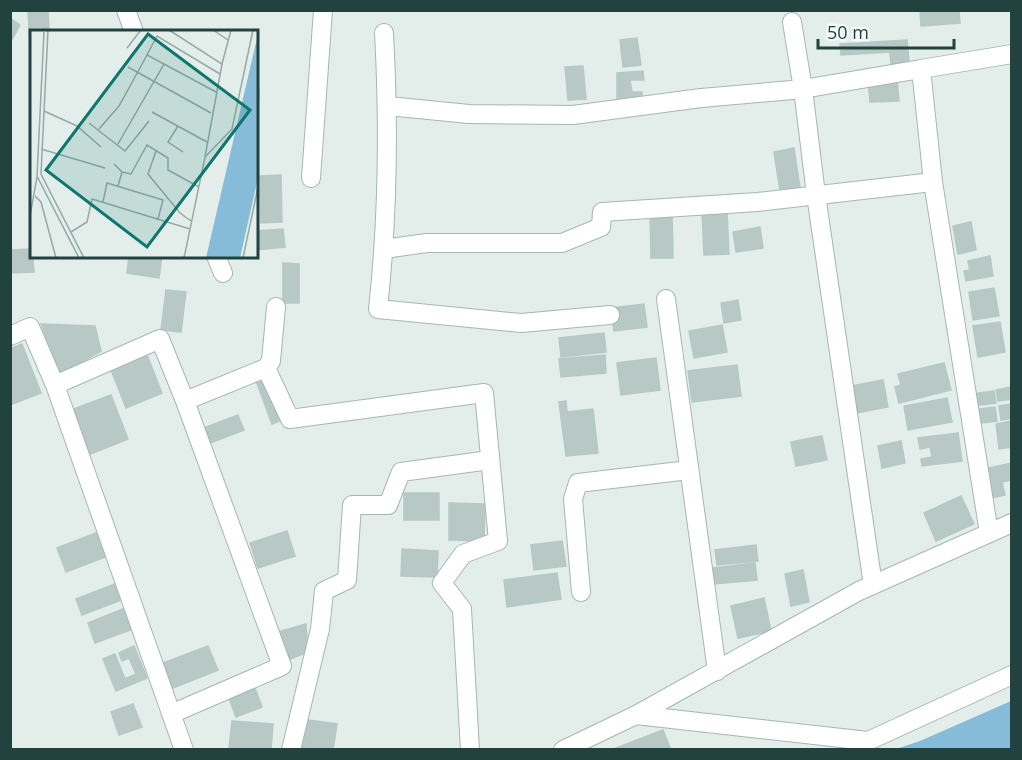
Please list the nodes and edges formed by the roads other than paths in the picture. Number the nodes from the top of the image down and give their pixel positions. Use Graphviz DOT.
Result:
graph roads {
  1 [pos="126,10"];
  2 [pos="323,10"];
  3 [pos="792,22"];
  4 [pos="133,30"];
  5 [pos="384,33"];
  6 [pos="1011,54"];
  7 [pos="921,69"];
  8 [pos="803,89"];
  9 [pos="388,106"];
  10 [pos="311,178"];
  11 [pos="933,182"];
  12 [pos="816,195"];
  13 [pos="384,249"];
  14 [pos="666,299"];
  15 [pos="276,307"];
  16 [pos="610,315"];
  17 [pos="10,336"];
  18 [pos="266,368"];
  19 [pos="55,384"];
  20 [pos="185,401"];
  21 [pos="490,460"];
  22 [pos="689,470"];
  23 [pos="1011,523"];
  24 [pos="989,533"];
  25 [pos="873,585"];
  26 [pos="581,592"];
  27 [pos="717,671"];
  28 [pos="1011,675"];
  29 [pos="171,714"];
  30 [pos="636,716"];
  31 [pos="184,750"];
  32 [pos="291,750"];
  33 [pos="470,750"];
  34 [pos="563,750"];
  1 -- 4 [label="street"];
  2 -- 10 [label="street"];
  3 -- 8 [label="street"];
  5 -- 9 [label="street"];
  6 -- 7 [label="street"];
  7 -- 8 [label="street"];
  7 -- 11 [label="street"];
  8 -- 9 [label="street"];
  8 -- 12 [label="street"];
  9 -- 13 [label="street"];
  11 -- 12 [label="street"];
  11 -- 24 [label="street"];
  12 -- 13 [label="street"];
  12 -- 25 [label="street"];
  13 -- 16 [label="street"];
  14 -- 22 [label="street"];
  15 -- 18 [label="street"];
  17 -- 19 [label="street"];
  18 -- 20 [label="street"];
  18 -- 21 [label="street"];
  19 -- 20 [label="street"];
  19 -- 29 [label="street"];
  20 -- 29 [label="street"];
  21 -- 32 [label="street"];
  21 -- 33 [label="street"];
  22 -- 26 [label="street"];
  22 -- 27 [label="street"];
  23 -- 24 [label="street"];
  24 -- 25 [label="street"];
  25 -- 27 [label="street"];
  27 -- 30 [label="street"];
  28 -- 30 [label="street"];
  29 -- 31 [label="street"];
  30 -- 34 [label="street"];
}
